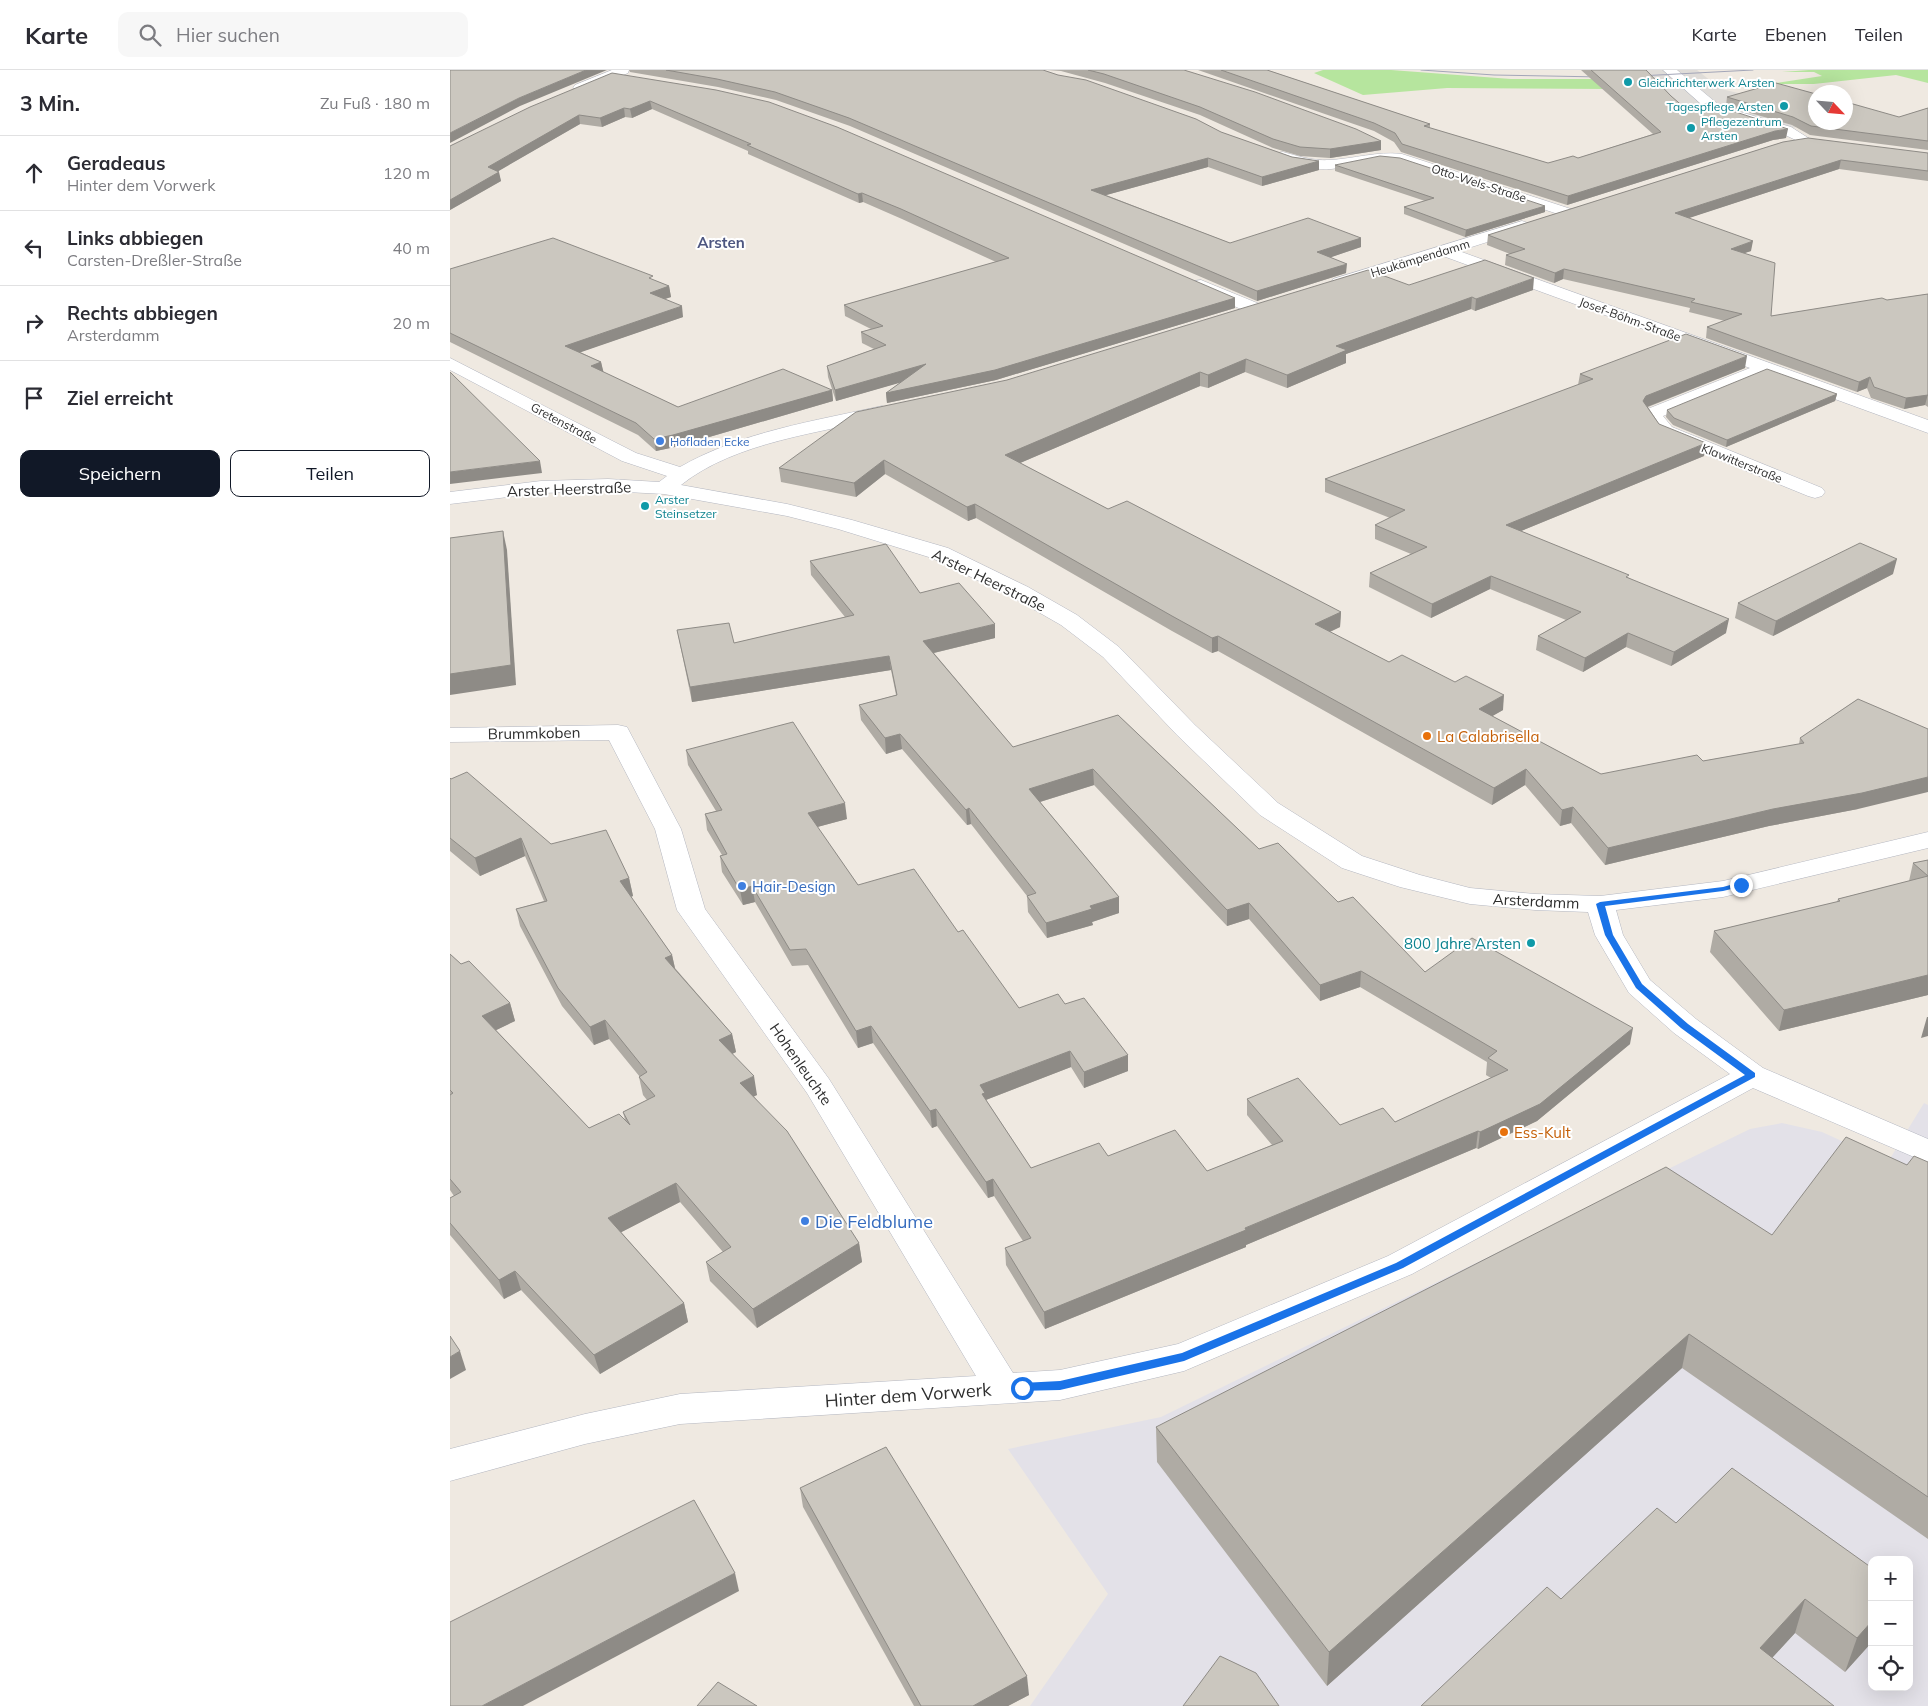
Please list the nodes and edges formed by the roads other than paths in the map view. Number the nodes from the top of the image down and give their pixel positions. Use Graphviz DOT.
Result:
graph roads {
  1 [pos="1669,70"];
  2 [pos="622,74"];
  3 [pos="569,93"];
  4 [pos="1382,143"];
  5 [pos="1779,144"];
  6 [pos="1274,153"];
  7 [pos="1392,156"];
  8 [pos="1583,207"];
  9 [pos="1566,212"];
  10 [pos="1446,251"];
  11 [pos="1188,279"];
  12 [pos="1322,288"];
  13 [pos="1275,303"];
  14 [pos="1256,309"];
  15 [pos="1228,317"];
  16 [pos="450,362"];
  17 [pos="1766,368"];
  18 [pos="894,410"];
  19 [pos="1928,427"];
  20 [pos="673,481"];
  21 [pos="1815,492"];
  22 [pos="450,498"];
  23 [pos="618,732"];
  24 [pos="450,735"];
  25 [pos="1928,840"];
  26 [pos="1352,862"];
  27 [pos="1600,904"];
  28 [pos="1752,1075"];
  29 [pos="1928,1152"];
  30 [pos="1003,1389"];
  31 [pos="450,1465"];
  1 -- 5 [label="street"];
  2 -- 3 [label="street"];
  4 -- 7 [label="street"];
  6 -- 7 [label="street, Otto-Wels-Straße"];
  7 -- 9 [label="street, Otto-Wels-Straße"];
  8 -- 9 [label="street, Heukämpendamm"];
  9 -- 10 [label="street, Heukämpendamm"];
  10 -- 12 [label="street, Heukämpendamm"];
  10 -- 17 [label="street, Josef-Böhm-Straße"];
  11 -- 14 [label="street"];
  13 -- 14 [label="street"];
  14 -- 15 [label="street"];
  16 -- 20 [label="street, Gretenstraße"];
  17 -- 19 [label="street, Josef-Böhm-Straße"];
  17 -- 21 [label="street, Klawitterstraße"];
  18 -- 20 [label="street"];
  20 -- 22 [label="street, Arster Heerstraße"];
  20 -- 26 [label="street, Arster Heerstraße"];
  23 -- 24 [label="street, Brummkoben"];
  23 -- 30 [label="street, Hohenleuchte"];
  25 -- 27 [label="street, Arsterdamm"];
  26 -- 27 [label="street, Arsterdamm"];
  27 -- 28 [label="street"];
  28 -- 29 [label="street"];
  28 -- 30 [label="street, Hinter dem Vorwerk"];
  30 -- 31 [label="street, Hinter dem Vorwerk"];
}
